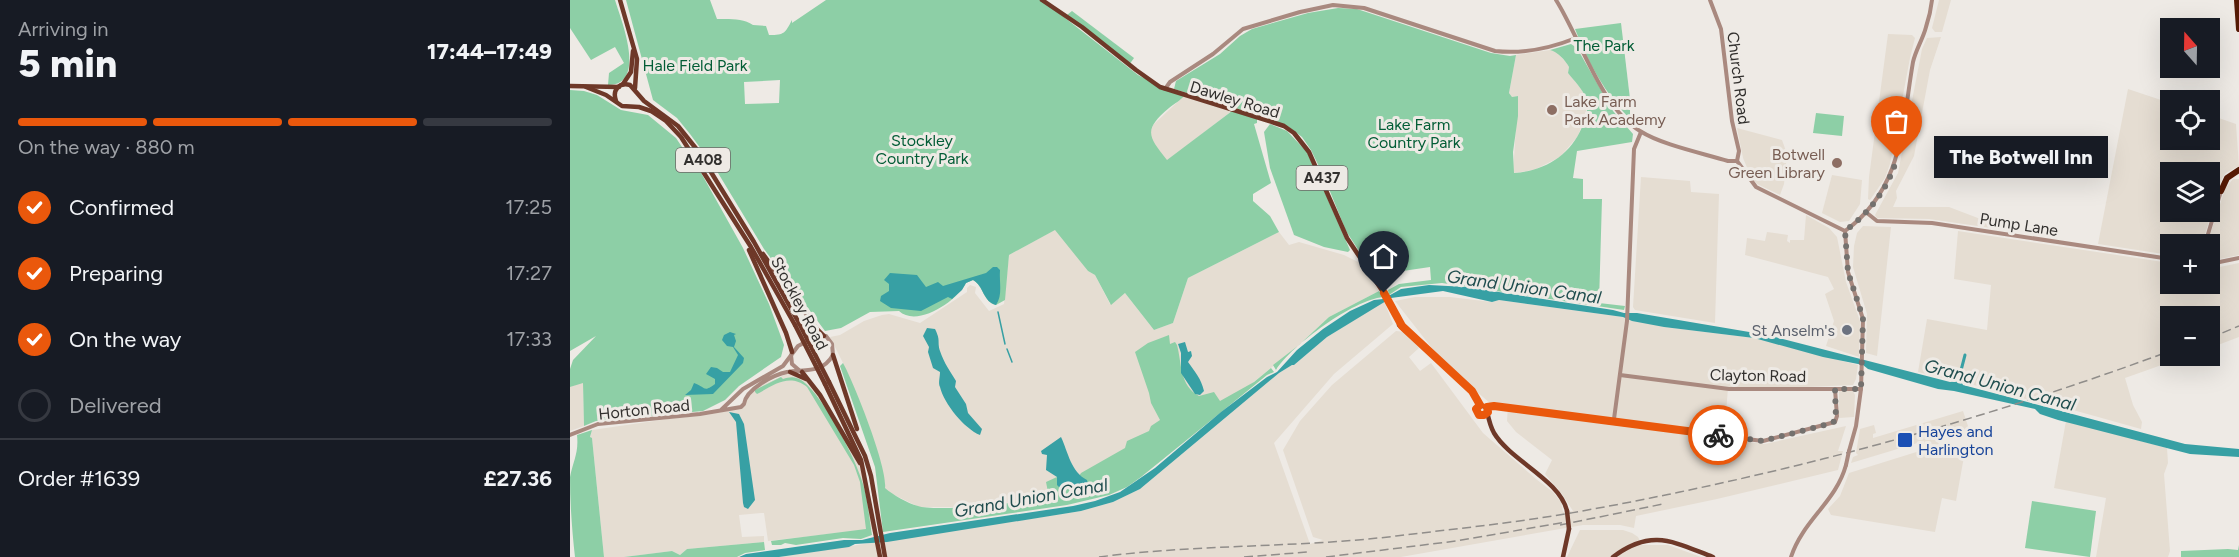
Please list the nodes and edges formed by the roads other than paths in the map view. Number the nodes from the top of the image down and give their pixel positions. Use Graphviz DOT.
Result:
graph roads {
  1 [pos="620,0"];
  2 [pos="1042,0"];
  3 [pos="1556,0"];
  4 [pos="1710,0"];
  5 [pos="1932,0"];
  6 [pos="2236,0"];
  7 [pos="1351,3"];
  8 [pos="2239,29"];
  9 [pos="1576,38"];
  10 [pos="634,49"];
  11 [pos="621,85"];
  12 [pos="570,86"];
  13 [pos="586,87"];
  14 [pos="1165,89"];
  15 [pos="636,90"];
  16 [pos="616,101"];
  17 [pos="629,106"];
  18 [pos="1641,132"];
  19 [pos="1737,161"];
  20 [pos="2239,170"];
  21 [pos="2235,175"];
  22 [pos="2221,191"];
  23 [pos="1866,213"];
  24 [pos="741,230"];
  25 [pos="1845,231"];
  26 [pos="2208,234"];
  27 [pos="754,242"];
  28 [pos="2160,257"];
  29 [pos="2239,258"];
  30 [pos="2220,262"];
  31 [pos="797,324"];
  32 [pos="824,336"];
  33 [pos="792,353"];
  34 [pos="833,355"];
  35 [pos="801,371"];
  36 [pos="790,372"];
  37 [pos="1620,375"];
  38 [pos="827,383"];
  39 [pos="1835,389"];
  40 [pos="1861,389"];
  41 [pos="820,395"];
  42 [pos="736,398"];
  43 [pos="745,399"];
  44 [pos="1480,405"];
  45 [pos="736,406"];
  46 [pos="1487,407"];
  47 [pos="721,410"];
  48 [pos="1486,414"];
  49 [pos="1612,422"];
  50 [pos="570,435"];
  51 [pos="865,456"];
  52 [pos="867,485"];
  53 [pos="879,532"];
  54 [pos="880,557"];
  55 [pos="885,557"];
  56 [pos="1563,557"];
  57 [pos="1613,557"];
  58 [pos="1713,557"];
  59 [pos="1791,557"];
  1 -- 10 [label="main road"];
  2 -- 14 [label="main road, A437"];
  3 -- 9 [label="street"];
  4 -- 19 [label="street, Church Road"];
  5 -- 23 [label="street"];
  6 -- 8 [label="highway"];
  7 -- 9 [label="street"];
  7 -- 14 [label="street"];
  9 -- 18 [label="street"];
  10 -- 11 [label="main road"];
  10 -- 15 [label="main road"];
  11 -- 13 [label="main road"];
  11 -- 15 [label="main road"];
  11 -- 16 [label="main road"];
  12 -- 13 [label="main road"];
  13 -- 16 [label="main road"];
  14 -- 44 [label="main road, Dawley Road / A437"];
  15 -- 17 [label="main road"];
  15 -- 27 [label="main road, Stockley Road / A408"];
  16 -- 17 [label="main road"];
  17 -- 24 [label="main road, Stockley Road / A408"];
  18 -- 19 [label="street"];
  18 -- 37 [label="street"];
  19 -- 25 [label="street"];
  20 -- 21 [label="highway"];
  21 -- 22 [label="highway"];
  22 -- 26 [label="street"];
  23 -- 25 [label="street"];
  23 -- 28 [label="street, Pump Lane"];
  24 -- 31 [label="main road, Stockley Road / A408"];
  24 -- 33 [label="main road"];
  25 -- 40 [label="street"];
  27 -- 31 [label="main road, Stockley Road / A408"];
  27 -- 32 [label="main road"];
  29 -- 30 [label="street"];
  31 -- 38 [label="main road, Stockley Road / A408, bridge"];
  32 -- 33 [label="street"];
  32 -- 34 [label="street"];
  33 -- 35 [label="street"];
  33 -- 42 [label="street, Horton Road"];
  34 -- 35 [label="street"];
  34 -- 51 [label="main road"];
  35 -- 36 [label="street"];
  35 -- 41 [label="main road"];
  36 -- 41 [label="main road"];
  36 -- 43 [label="street"];
  37 -- 39 [label="street, Clayton Road"];
  37 -- 49 [label="street"];
  38 -- 51 [label="main road, Stockley Road / A408"];
  38 -- 52 [label="main road, Stockley Road / A408"];
  39 -- 40 [label="street, Clayton Road"];
  39 -- 49 [label="street"];
  40 -- 59 [label="street, bridge"];
  41 -- 52 [label="main road"];
  42 -- 43 [label="street"];
  42 -- 45 [label="street"];
  42 -- 47 [label="street, Horton Road"];
  43 -- 45 [label="street"];
  44 -- 46 [label="main road"];
  44 -- 48 [label="main road, Dawley Road"];
  45 -- 47 [label="street, Horton Road"];
  46 -- 48 [label="main road"];
  46 -- 49 [label="street"];
  47 -- 50 [label="street, Horton Road"];
  48 -- 56 [label="main road, Dawley Road, bridge"];
  51 -- 53 [label="main road, Stockley Road / A408"];
  52 -- 53 [label="main road, Stockley Road / A408"];
  53 -- 54 [label="main road, Stockley Road / A408"];
  53 -- 55 [label="main road, Stockley Road / A408"];
  57 -- 58 [label="main road"];
}
